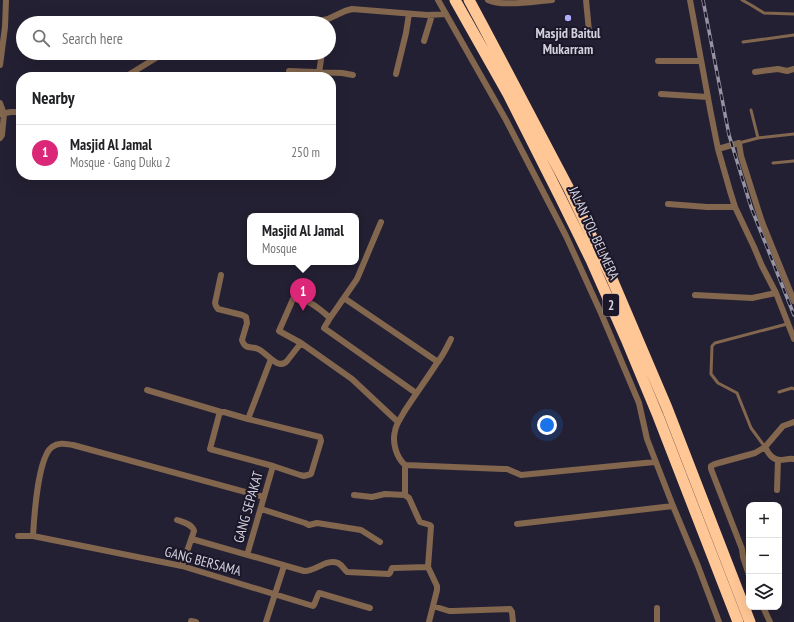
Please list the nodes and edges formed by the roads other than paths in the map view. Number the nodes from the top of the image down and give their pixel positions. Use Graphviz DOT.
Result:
graph roads {
  1 [pos="6,0"];
  2 [pos="438,0"];
  3 [pos="455,0"];
  4 [pos="468,0"];
  5 [pos="488,0"];
  6 [pos="552,0"];
  7 [pos="586,0"];
  8 [pos="690,0"];
  9 [pos="742,0"];
  10 [pos="532,1"];
  11 [pos="409,14"];
  12 [pos="446,14"];
  13 [pos="794,14"];
  14 [pos="432,15"];
  15 [pos="336,16"];
  16 [pos="554,34"];
  17 [pos="794,34"];
  18 [pos="424,41"];
  19 [pos="742,42"];
  20 [pos="153,60"];
  21 [pos="321,60"];
  22 [pos="658,61"];
  23 [pos="701,61"];
  24 [pos="0,64"];
  25 [pos="794,69"];
  26 [pos="289,71"];
  27 [pos="133,72"];
  28 [pos="293,72"];
  29 [pos="319,72"];
  30 [pos="755,72"];
  31 [pos="336,73"];
  32 [pos="396,74"];
  33 [pos="353,75"];
  34 [pos="661,94"];
  35 [pos="708,97"];
  36 [pos="0,103"];
  37 [pos="751,110"];
  38 [pos="16,113"];
  39 [pos="2,114"];
  40 [pos="794,134"];
  41 [pos="0,138"];
  42 [pos="758,138"];
  43 [pos="739,143"];
  44 [pos="718,150"];
  45 [pos="794,161"];
  46 [pos="773,163"];
  47 [pos="668,204"];
  48 [pos="735,207"];
  49 [pos="381,222"];
  50 [pos="221,275"];
  51 [pos="776,293"];
  52 [pos="694,295"];
  53 [pos="344,298"];
  54 [pos="794,301"];
  55 [pos="330,318"];
  56 [pos="787,324"];
  57 [pos="794,339"];
  58 [pos="451,340"];
  59 [pos="301,343"];
  60 [pos="271,359"];
  61 [pos="438,362"];
  62 [pos="794,389"];
  63 [pos="146,390"];
  64 [pos="779,392"];
  65 [pos="416,393"];
  66 [pos="221,412"];
  67 [pos="248,419"];
  68 [pos="398,422"];
  69 [pos="794,422"];
  70 [pos="765,447"];
  71 [pos="794,458"];
  72 [pos="778,460"];
  73 [pos="655,462"];
  74 [pos="405,465"];
  75 [pos="273,466"];
  76 [pos="776,490"];
  77 [pos="354,494"];
  78 [pos="405,495"];
  79 [pos="264,497"];
  80 [pos="673,506"];
  81 [pos="261,509"];
  82 [pos="177,520"];
  83 [pos="517,524"];
  84 [pos="18,536"];
  85 [pos="33,536"];
  86 [pos="192,539"];
  87 [pos="380,542"];
  88 [pos="246,555"];
  89 [pos="182,566"];
  90 [pos="284,566"];
  91 [pos="428,566"];
  92 [pos="746,566"];
  93 [pos="274,594"];
  94 [pos="433,606"];
  95 [pos="370,608"];
  96 [pos="657,608"];
  97 [pos="764,610"];
  98 [pos="266,622"];
  99 [pos="430,622"];
  100 [pos="512,622"];
  101 [pos="657,622"];
  102 [pos="719,622"];
  103 [pos="738,622"];
  104 [pos="750,622"];
  105 [pos="770,622"];
  1 -- 24 [label="street"];
  2 -- 12 [label="street"];
  3 -- 103 [label="highway, JALAN TOL BELMERA / 2"];
  4 -- 104 [label="highway, JALAN TOL BELMERA / 2"];
  5 -- 10 [label="street"];
  6 -- 10 [label="street"];
  7 -- 16 [label="street"];
  8 -- 23 [label="street"];
  9 -- 13 [label="lane"];
  11 -- 14 [label="street"];
  11 -- 15 [label="street"];
  11 -- 32 [label="street"];
  12 -- 14 [label="street"];
  12 -- 73 [label="street"];
  14 -- 18 [label="street"];
  17 -- 19 [label="lane"];
  20 -- 27 [label="street"];
  21 -- 29 [label="street"];
  22 -- 23 [label="street"];
  23 -- 35 [label="street"];
  25 -- 30 [label="street"];
  26 -- 28 [label="street"];
  31 -- 33 [label="street"];
  34 -- 35 [label="street"];
  35 -- 44 [label="street"];
  36 -- 39 [label="street"];
  37 -- 42 [label="lane"];
  38 -- 39 [label="street"];
  39 -- 41 [label="street"];
  40 -- 42 [label="lane"];
  42 -- 43 [label="lane"];
  43 -- 44 [label="street"];
  43 -- 54 [label="street"];
  44 -- 48 [label="street"];
  45 -- 46 [label="lane"];
  47 -- 48 [label="street"];
  48 -- 51 [label="street"];
  49 -- 53 [label="street"];
  50 -- 60 [label="street"];
  51 -- 52 [label="street"];
  51 -- 56 [label="street"];
  53 -- 55 [label="street"];
  53 -- 61 [label="street"];
  55 -- 59 [label="street"];
  55 -- 65 [label="street"];
  56 -- 57 [label="street"];
  56 -- 70 [label="lane"];
  58 -- 61 [label="street"];
  59 -- 60 [label="street"];
  59 -- 68 [label="street"];
  60 -- 67 [label="street"];
  61 -- 65 [label="street"];
  62 -- 64 [label="lane"];
  63 -- 66 [label="street"];
  65 -- 68 [label="street"];
  66 -- 67 [label="street"];
  66 -- 75 [label="street"];
  67 -- 75 [label="street"];
  68 -- 74 [label="street"];
  69 -- 70 [label="street"];
  70 -- 72 [label="street"];
  70 -- 92 [label="street"];
  71 -- 72 [label="street"];
  72 -- 76 [label="street"];
  73 -- 74 [label="street"];
  73 -- 80 [label="street"];
  74 -- 78 [label="street"];
  75 -- 79 [label="street, GANG SEPAKAT"];
  77 -- 78 [label="street"];
  78 -- 91 [label="street"];
  79 -- 81 [label="street, GANG SEPAKAT"];
  79 -- 85 [label="street"];
  80 -- 83 [label="street"];
  80 -- 102 [label="street"];
  81 -- 87 [label="street"];
  81 -- 88 [label="street, GANG SEPAKAT"];
  82 -- 86 [label="street"];
  84 -- 85 [label="street, GANG BERSAMA"];
  85 -- 89 [label="street, GANG BERSAMA"];
  86 -- 88 [label="street"];
  86 -- 89 [label="street"];
  88 -- 90 [label="street"];
  89 -- 93 [label="street, GANG BERSAMA"];
  90 -- 91 [label="street"];
  90 -- 93 [label="street"];
  91 -- 94 [label="street"];
  93 -- 95 [label="street, GANG BERSAMA"];
  93 -- 98 [label="street"];
  94 -- 99 [label="street"];
  94 -- 100 [label="street"];
  96 -- 101 [label="street"];
  97 -- 105 [label="street"];
}
